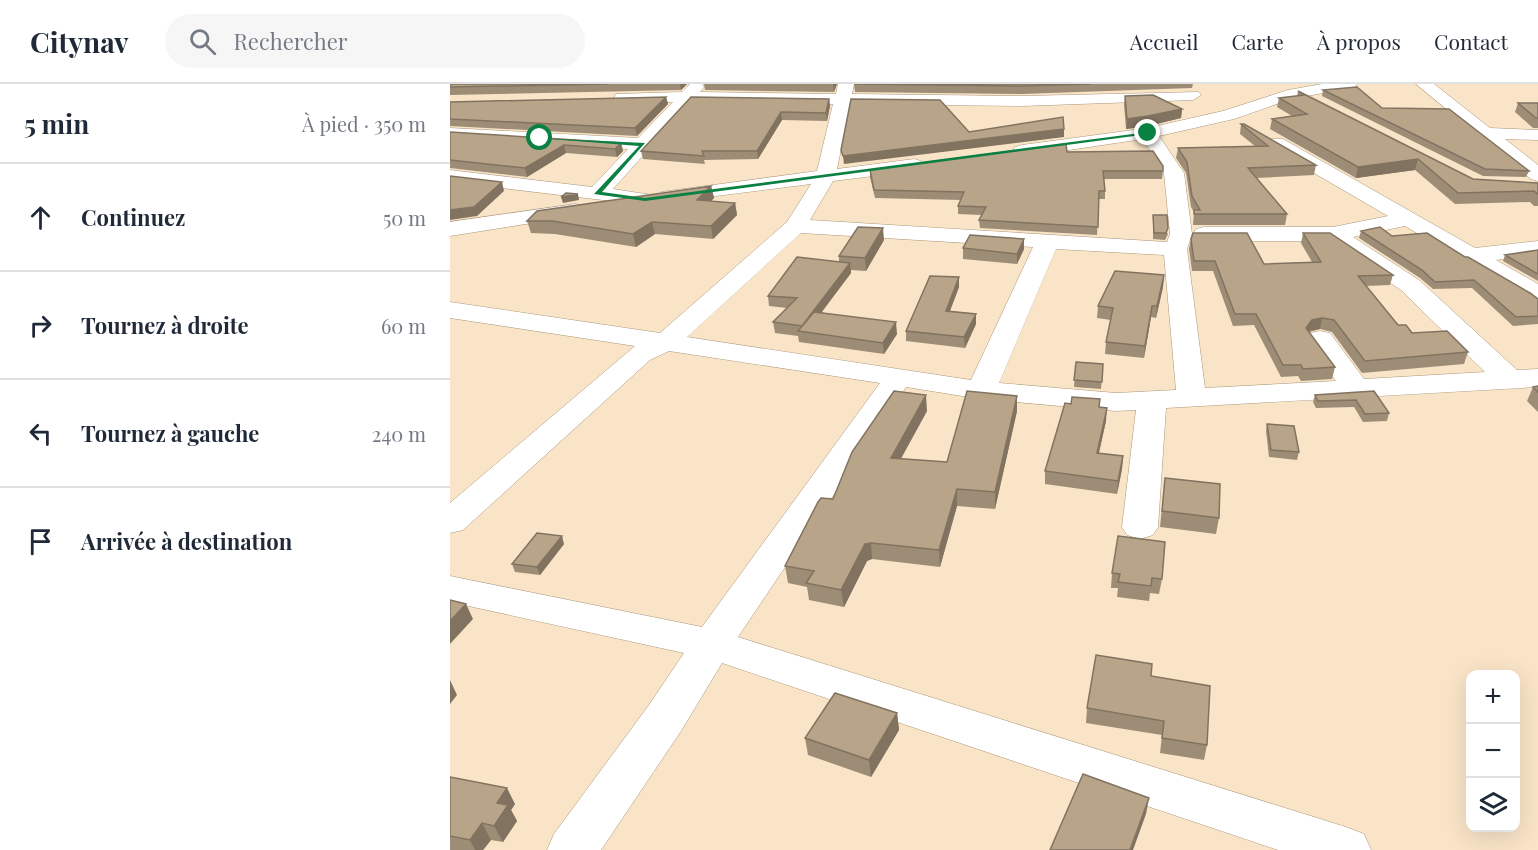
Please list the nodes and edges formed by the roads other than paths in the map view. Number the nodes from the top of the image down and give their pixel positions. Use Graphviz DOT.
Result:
graph roads {
  1 [pos="1180,84"];
  2 [pos="1322,84"];
  3 [pos="1349,84"];
  4 [pos="1424,84"];
  5 [pos="694,90"];
  6 [pos="843,92"];
  7 [pos="1301,93"];
  8 [pos="1193,95"];
  9 [pos="605,99"];
  10 [pos="1327,108"];
  11 [pos="1228,115"];
  12 [pos="450,133"];
  13 [pos="1148,133"];
  14 [pos="1486,133"];
  15 [pos="1538,135"];
  16 [pos="643,144"];
  17 [pos="998,154"];
  18 [pos="929,163"];
  19 [pos="450,176"];
  20 [pos="825,178"];
  21 [pos="1534,182"];
  22 [pos="597,194"];
  23 [pos="645,200"];
  24 [pos="1408,219"];
  25 [pos="796,226"];
  26 [pos="450,229"];
  27 [pos="1333,234"];
  28 [pos="1047,242"];
  29 [pos="1178,242"];
  30 [pos="1538,248"];
  31 [pos="1473,255"];
  32 [pos="1538,294"];
  33 [pos="450,310"];
  34 [pos="1320,339"];
  35 [pos="666,342"];
  36 [pos="899,377"];
  37 [pos="1538,378"];
  38 [pos="1510,380"];
  39 [pos="1356,388"];
  40 [pos="981,390"];
  41 [pos="1191,396"];
  42 [pos="1152,399"];
  43 [pos="450,522"];
  44 [pos="1140,527"];
  45 [pos="450,589"];
  46 [pos="712,644"];
  47 [pos="1275,839"];
  48 [pos="572,850"];
  49 [pos="1346,850"];
  1 -- 8 [label="street"];
  2 -- 7 [label="street"];
  3 -- 7 [label="street"];
  4 -- 14 [label="street"];
  5 -- 6 [label="street"];
  5 -- 9 [label="street"];
  5 -- 16 [label="street"];
  6 -- 8 [label="street"];
  6 -- 20 [label="street"];
  7 -- 10 [label="street"];
  7 -- 11 [label="street"];
  8 -- 11 [label="street"];
  11 -- 13 [label="street"];
  11 -- 24 [label="street"];
  12 -- 16 [label="street"];
  13 -- 17 [label="street"];
  13 -- 29 [label="street"];
  14 -- 15 [label="street"];
  14 -- 21 [label="street"];
  16 -- 22 [label="street"];
  18 -- 20 [label="street"];
  19 -- 22 [label="street"];
  20 -- 23 [label="street"];
  20 -- 25 [label="street"];
  22 -- 23 [label="street"];
  23 -- 26 [label="street"];
  24 -- 27 [label="street"];
  24 -- 31 [label="street"];
  25 -- 28 [label="street"];
  25 -- 35 [label="street"];
  27 -- 29 [label="street"];
  27 -- 38 [label="street"];
  28 -- 29 [label="street"];
  28 -- 40 [label="street"];
  29 -- 41 [label="street"];
  30 -- 31 [label="street"];
  31 -- 32 [label="street"];
  33 -- 35 [label="street"];
  34 -- 39 [label="street"];
  35 -- 36 [label="street"];
  35 -- 43 [label="street"];
  36 -- 40 [label="street"];
  36 -- 46 [label="street"];
  37 -- 38 [label="street"];
  38 -- 39 [label="street"];
  39 -- 41 [label="street"];
  40 -- 42 [label="street"];
  41 -- 42 [label="street"];
  42 -- 44 [label="street"];
  45 -- 46 [label="street"];
  46 -- 47 [label="street"];
  46 -- 48 [label="street"];
  47 -- 49 [label="street"];
}
